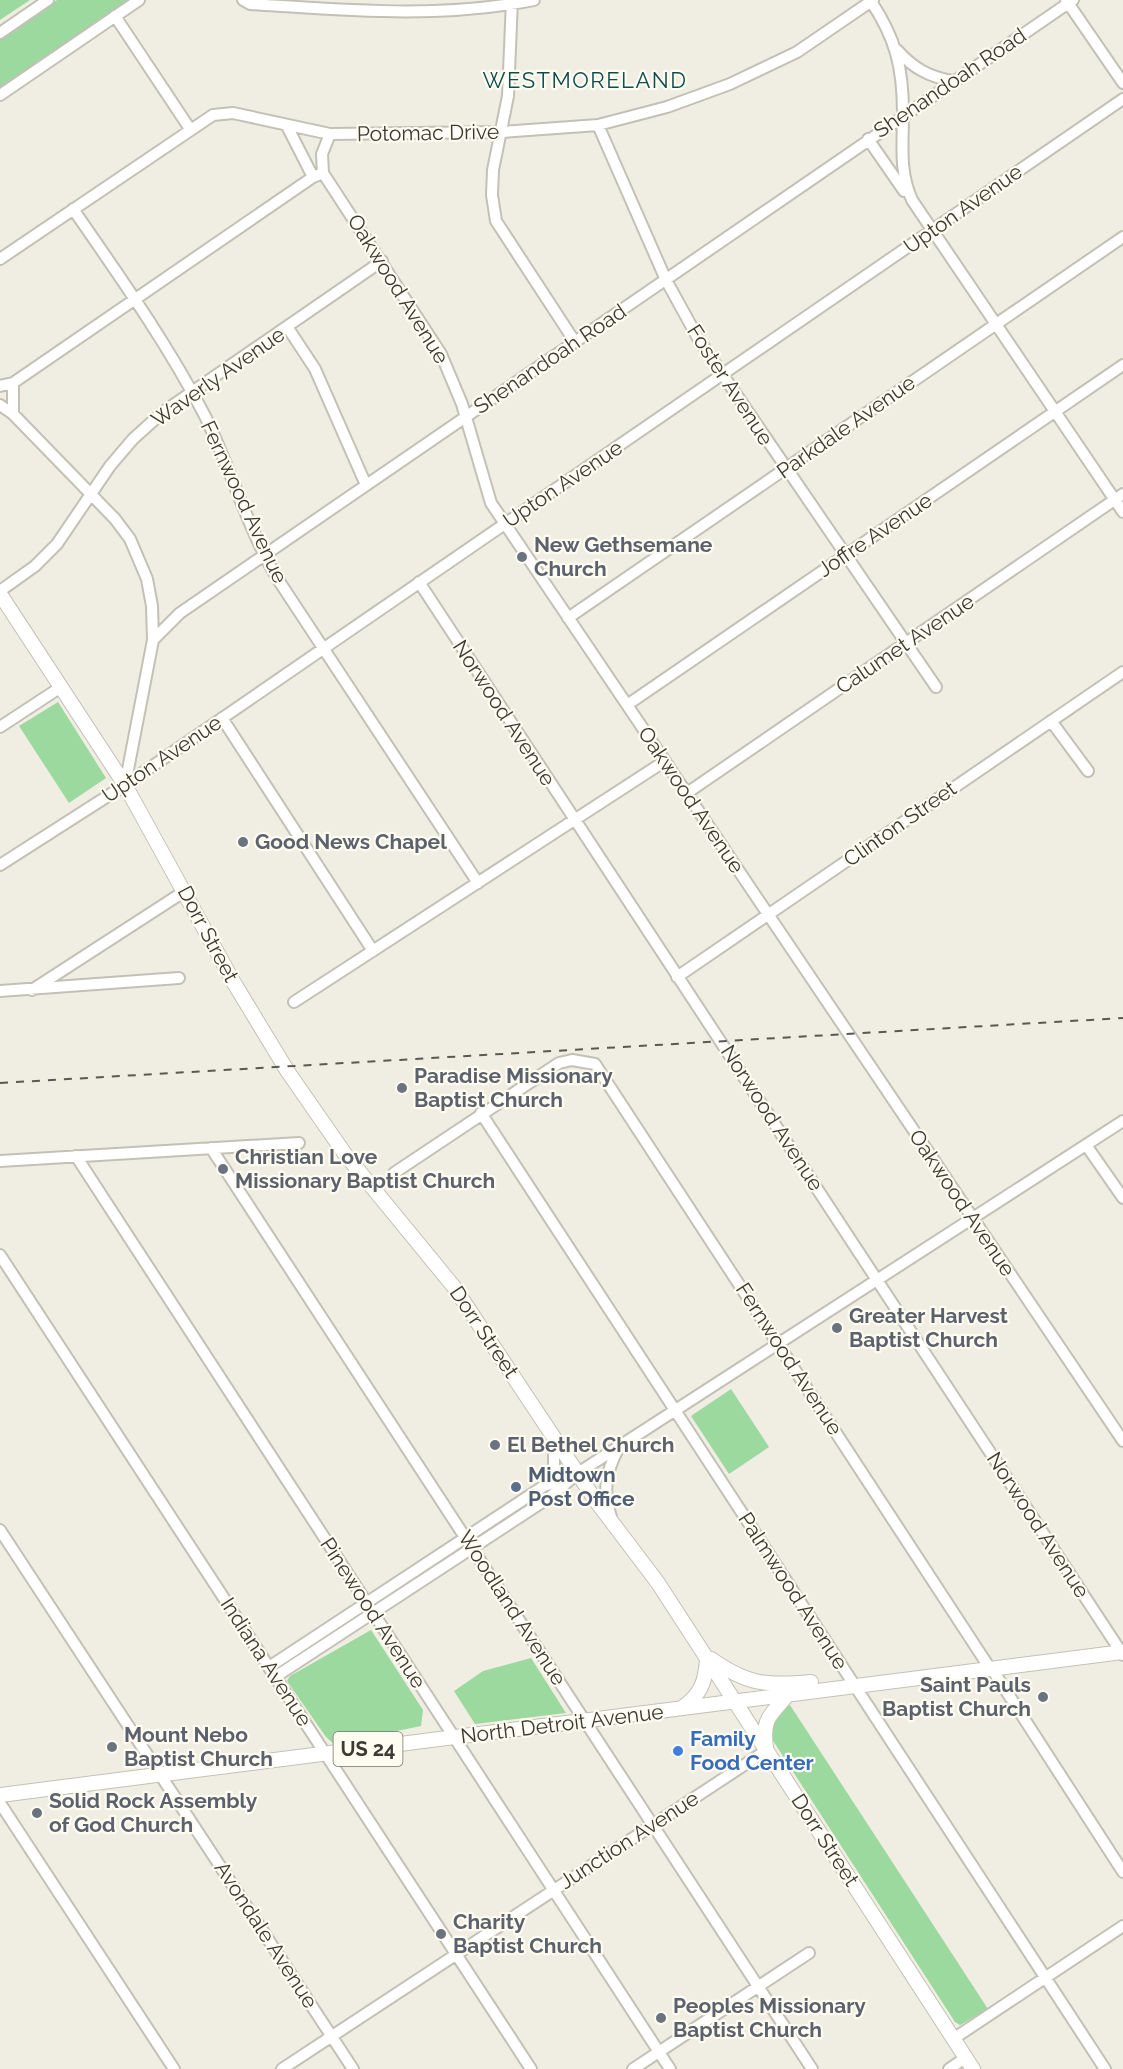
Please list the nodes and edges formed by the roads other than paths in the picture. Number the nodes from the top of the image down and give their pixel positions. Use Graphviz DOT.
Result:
graph roads {
  1 [pos="48,0"];
  2 [pos="139,0"];
  3 [pos="243,0"];
  4 [pos="534,0"];
  5 [pos="872,0"];
  6 [pos="1069,1"];
  7 [pos="512,2"];
  8 [pos="115,16"];
  9 [pos="0,33"];
  10 [pos="897,50"];
  11 [pos="953,81"];
  12 [pos="1123,82"];
  13 [pos="0,95"];
  14 [pos="1123,99"];
  15 [pos="903,115"];
  16 [pos="598,125"];
  17 [pos="287,126"];
  18 [pos="190,129"];
  19 [pos="502,132"];
  20 [pos="330,134"];
  21 [pos="868,140"];
  22 [pos="318,175"];
  23 [pos="73,209"];
  24 [pos="924,220"];
  25 [pos="931,231"];
  26 [pos="1123,237"];
  27 [pos="0,259"];
  28 [pos="382,261"];
  29 [pos="666,280"];
  30 [pos="135,298"];
  31 [pos="995,324"];
  32 [pos="288,328"];
  33 [pos="575,342"];
  34 [pos="1123,365"];
  35 [pos="722,374"];
  36 [pos="13,383"];
  37 [pos="0,386"];
  38 [pos="192,391"];
  39 [pos="0,405"];
  40 [pos="1055,412"];
  41 [pos="13,414"];
  42 [pos="466,417"];
  43 [pos="786,468"];
  44 [pos="366,485"];
  45 [pos="90,496"];
  46 [pos="1119,497"];
  47 [pos="1123,512"];
  48 [pos="504,524"];
  49 [pos="846,555"];
  50 [pos="264,556"];
  51 [pos="419,582"];
  52 [pos="0,592"];
  53 [pos="568,618"];
  54 [pos="153,640"];
  55 [pos="906,643"];
  56 [pos="324,647"];
  57 [pos="1123,672"];
  58 [pos="61,687"];
  59 [pos="936,687"];
  60 [pos="627,705"];
  61 [pos="222,718"];
  62 [pos="1051,721"];
  63 [pos="0,727"];
  64 [pos="665,761"];
  65 [pos="1088,771"];
  66 [pos="125,784"];
  67 [pos="687,793"];
  68 [pos="575,820"];
  69 [pos="0,865"];
  70 [pos="478,883"];
  71 [pos="185,891"];
  72 [pos="768,916"];
  73 [pos="373,951"];
  74 [pos="677,977"];
  75 [pos="179,978"];
  76 [pos="32,990"];
  77 [pos="0,991"];
  78 [pos="294,1002"];
  79 [pos="481,1113"];
  80 [pos="1123,1121"];
  81 [pos="298,1143"];
  82 [pos="1086,1144"];
  83 [pos="211,1148"];
  84 [pos="76,1156"];
  85 [pos="0,1161"];
  86 [pos="394,1173"];
  87 [pos="1123,1198"];
  88 [pos="974,1218"];
  89 [pos="0,1255"];
  90 [pos="879,1280"];
  91 [pos="780,1345"];
  92 [pos="676,1411"];
  93 [pos="554,1437"];
  94 [pos="1123,1441"];
  95 [pos="619,1448"];
  96 [pos="578,1473"];
  97 [pos="544,1486"];
  98 [pos="611,1521"];
  99 [pos="0,1530"];
  100 [pos="466,1538"];
  101 [pos="472,1548"];
  102 [pos="365,1603"];
  103 [pos="373,1613"];
  104 [pos="1122,1653"];
  105 [pos="705,1656"];
  106 [pos="992,1670"];
  107 [pos="272,1672"];
  108 [pos="851,1686"];
  109 [pos="789,1693"];
  110 [pos="736,1702"];
  111 [pos="679,1710"];
  112 [pos="584,1720"];
  113 [pos="453,1738"];
  114 [pos="766,1750"];
  115 [pos="326,1754"];
  116 [pos="160,1774"];
  117 [pos="0,1795"];
  118 [pos="0,1803"];
  119 [pos="653,1825"];
  120 [pos="1123,1872"];
  121 [pos="555,1890"];
  122 [pos="1123,1926"];
  123 [pos="809,1953"];
  124 [pos="456,1954"];
  125 [pos="1045,1978"];
  126 [pos="758,1987"];
  127 [pos="332,2036"];
  128 [pos="953,2039"];
  129 [pos="659,2052"];
  130 [pos="969,2064"];
  131 [pos="174,2069"];
  132 [pos="282,2069"];
  133 [pos="353,2069"];
  134 [pos="531,2069"];
  135 [pos="633,2069"];
  136 [pos="670,2069"];
  137 [pos="812,2069"];
  138 [pos="949,2069"];
  139 [pos="1105,2069"];
  1 -- 9 [label="street"];
  2 -- 8 [label="street"];
  3 -- 7 [label="street"];
  4 -- 7 [label="street"];
  5 -- 10 [label="street"];
  5 -- 16 [label="street, Potomac Drive"];
  6 -- 11 [label="street, Shenandoah Road"];
  6 -- 12 [label="street"];
  7 -- 19 [label="street"];
  8 -- 13 [label="street"];
  8 -- 18 [label="street"];
  10 -- 11 [label="street"];
  10 -- 15 [label="street"];
  11 -- 15 [label="street, Shenandoah Road"];
  14 -- 25 [label="street, Upton Avenue"];
  15 -- 21 [label="street, Shenandoah Road"];
  15 -- 24 [label="street"];
  16 -- 19 [label="street, Potomac Drive"];
  16 -- 29 [label="street, Foster Avenue"];
  17 -- 18 [label="street, Potomac Drive"];
  17 -- 20 [label="street, Potomac Drive"];
  17 -- 22 [label="street, Oakwood Avenue"];
  18 -- 23 [label="street, Potomac Drive"];
  19 -- 20 [label="street, Potomac Drive"];
  19 -- 33 [label="street"];
  20 -- 22 [label="street"];
  21 -- 24 [label="street"];
  21 -- 29 [label="street, Shenandoah Road"];
  22 -- 28 [label="street, Oakwood Avenue"];
  22 -- 30 [label="street"];
  23 -- 27 [label="street, Potomac Drive"];
  23 -- 30 [label="street, Fernwood Avenue"];
  24 -- 25 [label="street"];
  25 -- 31 [label="street"];
  25 -- 35 [label="street, Upton Avenue"];
  26 -- 31 [label="street, Parkdale Avenue"];
  28 -- 32 [label="street, Waverly Avenue"];
  28 -- 42 [label="street, Oakwood Avenue"];
  29 -- 33 [label="street, Shenandoah Road"];
  29 -- 35 [label="street, Foster Avenue"];
  30 -- 36 [label="street"];
  30 -- 38 [label="street, Fernwood Avenue"];
  31 -- 40 [label="street"];
  31 -- 43 [label="street, Parkdale Avenue"];
  32 -- 38 [label="street, Waverly Avenue"];
  32 -- 44 [label="street"];
  33 -- 42 [label="street, Shenandoah Road"];
  34 -- 40 [label="street, Joffre Avenue"];
  35 -- 43 [label="street, Foster Avenue"];
  35 -- 48 [label="street, Upton Avenue"];
  36 -- 37 [label="street"];
  36 -- 41 [label="street"];
  38 -- 45 [label="street, Waverly Avenue"];
  38 -- 50 [label="street, Fernwood Avenue"];
  39 -- 41 [label="street"];
  40 -- 46 [label="street"];
  40 -- 49 [label="street, Joffre Avenue"];
  41 -- 45 [label="street"];
  42 -- 44 [label="street, Shenandoah Road"];
  42 -- 48 [label="street, Oakwood Avenue"];
  43 -- 49 [label="street, Foster Avenue"];
  43 -- 53 [label="street, Parkdale Avenue"];
  44 -- 50 [label="street, Shenandoah Road"];
  45 -- 52 [label="street, Waverly Avenue"];
  45 -- 54 [label="street"];
  46 -- 47 [label="street"];
  46 -- 55 [label="street, Calumet Avenue"];
  48 -- 51 [label="street, Upton Avenue"];
  48 -- 53 [label="street, Oakwood Avenue"];
  49 -- 55 [label="street, Foster Avenue"];
  49 -- 60 [label="street, Joffre Avenue"];
  50 -- 54 [label="street, Shenandoah Road"];
  50 -- 56 [label="street, Fernwood Avenue"];
  51 -- 56 [label="street, Upton Avenue"];
  51 -- 68 [label="street, Norwood Avenue"];
  52 -- 58 [label="main road, Dorr Street"];
  53 -- 60 [label="street, Oakwood Avenue"];
  54 -- 66 [label="street"];
  55 -- 59 [label="street, Foster Avenue"];
  55 -- 67 [label="street, Calumet Avenue"];
  56 -- 61 [label="street, Upton Avenue"];
  56 -- 70 [label="street, Fernwood Avenue"];
  57 -- 62 [label="street, Clinton Street"];
  58 -- 63 [label="street"];
  58 -- 66 [label="main road, Dorr Street"];
  60 -- 64 [label="street, Oakwood Avenue"];
  61 -- 66 [label="street, Upton Avenue"];
  61 -- 73 [label="street"];
  62 -- 65 [label="street"];
  62 -- 72 [label="street, Clinton Street"];
  64 -- 67 [label="street, Oakwood Avenue"];
  64 -- 68 [label="street"];
  66 -- 69 [label="street, Upton Avenue"];
  66 -- 71 [label="main road, Dorr Street"];
  67 -- 72 [label="street, Oakwood Avenue"];
  68 -- 70 [label="street"];
  68 -- 74 [label="street, Norwood Avenue"];
  70 -- 73 [label="street"];
  71 -- 76 [label="street"];
  71 -- 93 [label="main road, Dorr Street"];
  72 -- 74 [label="street, Clinton Street"];
  72 -- 88 [label="street, Oakwood Avenue"];
  73 -- 78 [label="street"];
  74 -- 90 [label="street, Norwood Avenue"];
  75 -- 76 [label="street"];
  76 -- 77 [label="street"];
  79 -- 86 [label="street"];
  79 -- 91 [label="street, Fernwood Avenue"];
  79 -- 92 [label="street, Palmwood Avenue"];
  80 -- 82 [label="street"];
  81 -- 83 [label="street"];
  82 -- 87 [label="street"];
  82 -- 88 [label="street"];
  83 -- 84 [label="street"];
  83 -- 100 [label="street, Woodland Avenue"];
  84 -- 85 [label="street"];
  84 -- 102 [label="street, Pinewood Avenue"];
  88 -- 90 [label="street"];
  88 -- 94 [label="street, Oakwood Avenue"];
  89 -- 107 [label="street, Indiana Avenue"];
  90 -- 91 [label="street"];
  90 -- 104 [label="street, Norwood Avenue"];
  91 -- 92 [label="street"];
  91 -- 106 [label="street, Fernwood Avenue"];
  92 -- 95 [label="street"];
  92 -- 108 [label="street, Palmwood Avenue"];
  93 -- 96 [label="main road, Dorr Street"];
  93 -- 97 [label="street"];
  95 -- 96 [label="street"];
  95 -- 98 [label="street"];
  96 -- 97 [label="street"];
  96 -- 98 [label="main road, Dorr Street"];
  96 -- 101 [label="street"];
  97 -- 100 [label="street"];
  98 -- 105 [label="main road, Dorr Street"];
  99 -- 116 [label="street, Avondale Avenue"];
  100 -- 101 [label="street, Woodland Avenue"];
  100 -- 102 [label="street"];
  101 -- 103 [label="street"];
  101 -- 112 [label="street, Woodland Avenue"];
  102 -- 103 [label="street, Pinewood Avenue"];
  102 -- 107 [label="street"];
  103 -- 107 [label="street"];
  103 -- 113 [label="street, Pinewood Avenue"];
  104 -- 106 [label="main road, North Detroit Avenue / US 24"];
  105 -- 108 [label="main road"];
  105 -- 110 [label="main road, Dorr Street"];
  105 -- 111 [label="main road"];
  106 -- 108 [label="main road, North Detroit Avenue / US 24"];
  106 -- 120 [label="street, Fernwood Avenue"];
  107 -- 115 [label="street, Indiana Avenue"];
  108 -- 109 [label="main road, North Detroit Avenue / US 24"];
  108 -- 125 [label="street, Palmwood Avenue"];
  109 -- 110 [label="main road, North Detroit Avenue / US 24"];
  109 -- 114 [label="main road"];
  110 -- 111 [label="main road, North Detroit Avenue / US 24"];
  110 -- 114 [label="main road, Dorr Street"];
  111 -- 112 [label="main road, North Detroit Avenue / US 24"];
  112 -- 113 [label="main road, North Detroit Avenue / US 24"];
  112 -- 119 [label="street, Woodland Avenue"];
  113 -- 115 [label="main road, North Detroit Avenue / US 24"];
  113 -- 121 [label="street, Pinewood Avenue"];
  114 -- 119 [label="street, Junction Avenue"];
  114 -- 128 [label="main road, Dorr Street"];
  115 -- 116 [label="main road, North Detroit Avenue / US 24"];
  115 -- 124 [label="street, Indiana Avenue"];
  116 -- 117 [label="main road, North Detroit Avenue / US 24"];
  116 -- 127 [label="street, Avondale Avenue"];
  118 -- 131 [label="street"];
  119 -- 121 [label="street, Junction Avenue"];
  119 -- 126 [label="street, Woodland Avenue"];
  121 -- 124 [label="street, Junction Avenue"];
  121 -- 129 [label="street, Pinewood Avenue"];
  122 -- 125 [label="street"];
  123 -- 126 [label="street"];
  124 -- 127 [label="street, Junction Avenue"];
  124 -- 134 [label="street, Indiana Avenue"];
  125 -- 128 [label="street"];
  125 -- 139 [label="street, Palmwood Avenue"];
  126 -- 129 [label="street"];
  126 -- 137 [label="street, Woodland Avenue"];
  127 -- 132 [label="street, Junction Avenue"];
  127 -- 133 [label="street, Avondale Avenue"];
  128 -- 130 [label="main road, Dorr Street"];
  129 -- 135 [label="street"];
  129 -- 136 [label="street, Pinewood Avenue"];
  130 -- 138 [label="street"];
}
